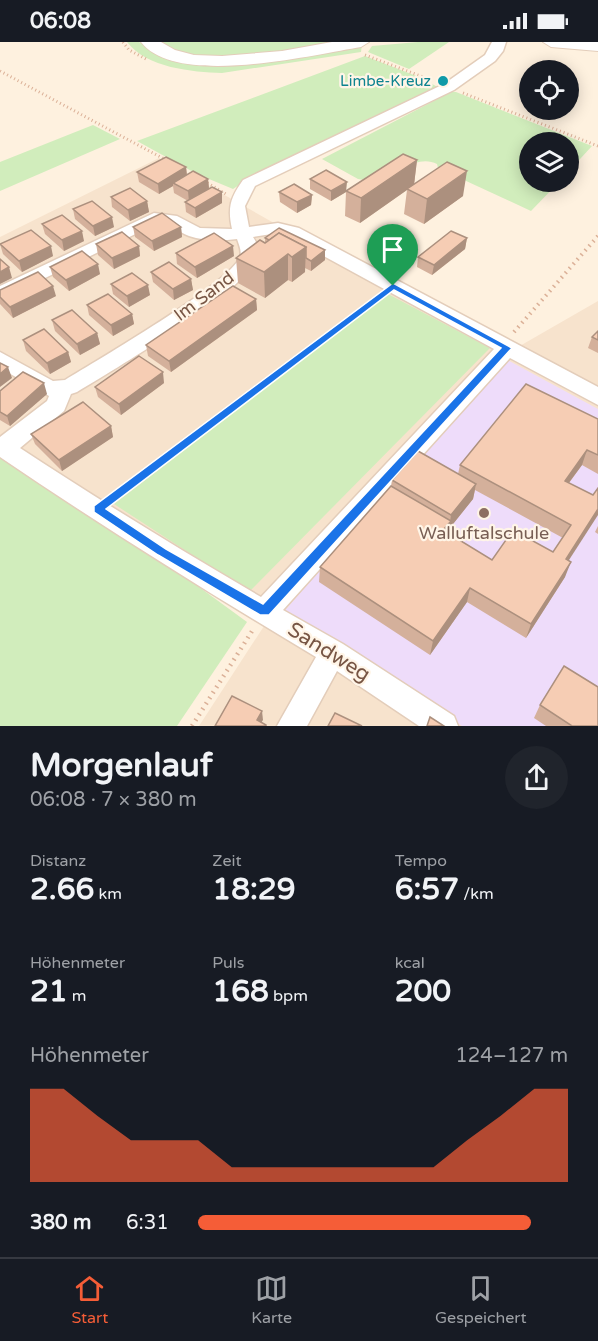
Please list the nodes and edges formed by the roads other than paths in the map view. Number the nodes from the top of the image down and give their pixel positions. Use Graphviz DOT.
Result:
graph roads {
  1 [pos="149,42"];
  2 [pos="499,42"];
  3 [pos="551,42"];
  4 [pos="598,46"];
  5 [pos="361,48"];
  6 [pos="242,233"];
  7 [pos="0,294"];
  8 [pos="507,348"];
  9 [pos="0,359"];
  10 [pos="62,389"];
  11 [pos="598,397"];
  12 [pos="5,445"];
  13 [pos="265,611"];
  14 [pos="333,653"];
  15 [pos="291,726"];
  16 [pos="444,726"];
  1 -- 5 [label="street"];
  2 -- 6 [label="street"];
  3 -- 4 [label="street"];
  6 -- 7 [label="street"];
  6 -- 8 [label="street"];
  6 -- 10 [label="street, Im Sand"];
  8 -- 11 [label="street"];
  8 -- 13 [label="street"];
  9 -- 10 [label="street"];
  10 -- 12 [label="street, Im Sand"];
  12 -- 13 [label="street, Sandweg"];
  13 -- 14 [label="street, Sandweg"];
  14 -- 15 [label="street"];
  14 -- 16 [label="street, Sandweg"];
}
